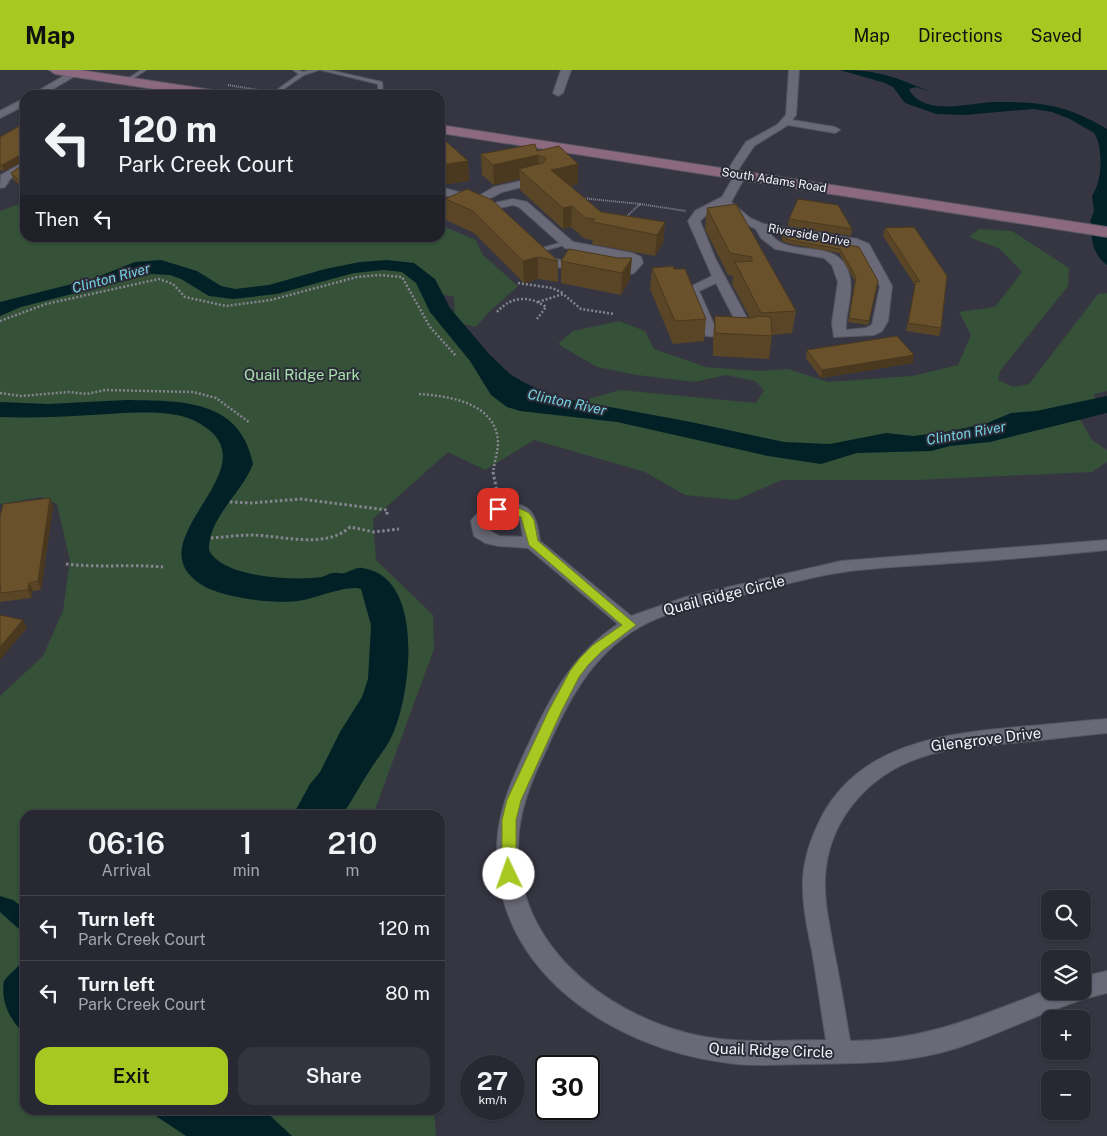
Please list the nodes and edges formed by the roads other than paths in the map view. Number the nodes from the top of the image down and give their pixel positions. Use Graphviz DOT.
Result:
graph roads {
  1 [pos="56,70"];
  2 [pos="144,70"];
  3 [pos="295,70"];
  4 [pos="316,70"];
  5 [pos="323,70"];
  6 [pos="566,70"];
  7 [pos="794,70"];
  8 [pos="75,73"];
  9 [pos="302,74"];
  10 [pos="126,81"];
  11 [pos="45,90"];
  12 [pos="186,90"];
  13 [pos="279,90"];
  14 [pos="381,90"];
  15 [pos="558,93"];
  16 [pos="20,104"];
  17 [pos="0,115"];
  18 [pos="786,122"];
  19 [pos="445,130"];
  20 [pos="835,130"];
  21 [pos="20,167"];
  22 [pos="735,174"];
  23 [pos="20,180"];
  24 [pos="539,180"];
  25 [pos="1,185"];
  26 [pos="445,192"];
  27 [pos="724,202"];
  28 [pos="484,204"];
  29 [pos="503,220"];
  30 [pos="762,227"];
  31 [pos="1107,232"];
  32 [pos="566,243"];
  33 [pos="531,248"];
  34 [pos="718,276"];
  35 [pos="532,543"];
  36 [pos="1107,545"];
  37 [pos="630,625"];
  38 [pos="1107,726"];
  39 [pos="1107,982"];
  40 [pos="1091,986"];
  41 [pos="1050,1000"];
  42 [pos="840,1052"];
  1 -- 8 [label="main road"];
  2 -- 10 [label="lane"];
  3 -- 9 [label="lane"];
  4 -- 9 [label="lane"];
  5 -- 14 [label="lane"];
  6 -- 15 [label="street"];
  7 -- 18 [label="street"];
  8 -- 10 [label="main road"];
  8 -- 11 [label="street"];
  9 -- 13 [label="lane"];
  10 -- 12 [label="main road"];
  16 -- 17 [label="street"];
  18 -- 20 [label="street"];
  18 -- 22 [label="street"];
  19 -- 22 [label="main road, South Adams Road"];
  21 -- 25 [label="street"];
  22 -- 27 [label="street"];
  22 -- 31 [label="main road, South Adams Road"];
  23 -- 25 [label="street"];
  24 -- 28 [label="street"];
  26 -- 28 [label="street"];
  27 -- 30 [label="street, Riverside Drive"];
  27 -- 34 [label="street"];
  28 -- 29 [label="street"];
  28 -- 32 [label="street"];
  30 -- 30 [label="street, Riverside Drive"];
  32 -- 33 [label="lane"];
  32 -- 33 [label="street"];
  34 -- 34 [label="street"];
  35 -- 35 [label="street"];
  35 -- 37 [label="street"];
  36 -- 37 [label="street, Quail Ridge Circle"];
  37 -- 42 [label="street, Quail Ridge Circle"];
  38 -- 42 [label="street, Glengrove Drive"];
  39 -- 40 [label="street"];
  41 -- 42 [label="street, Quail Ridge Circle"];
}
